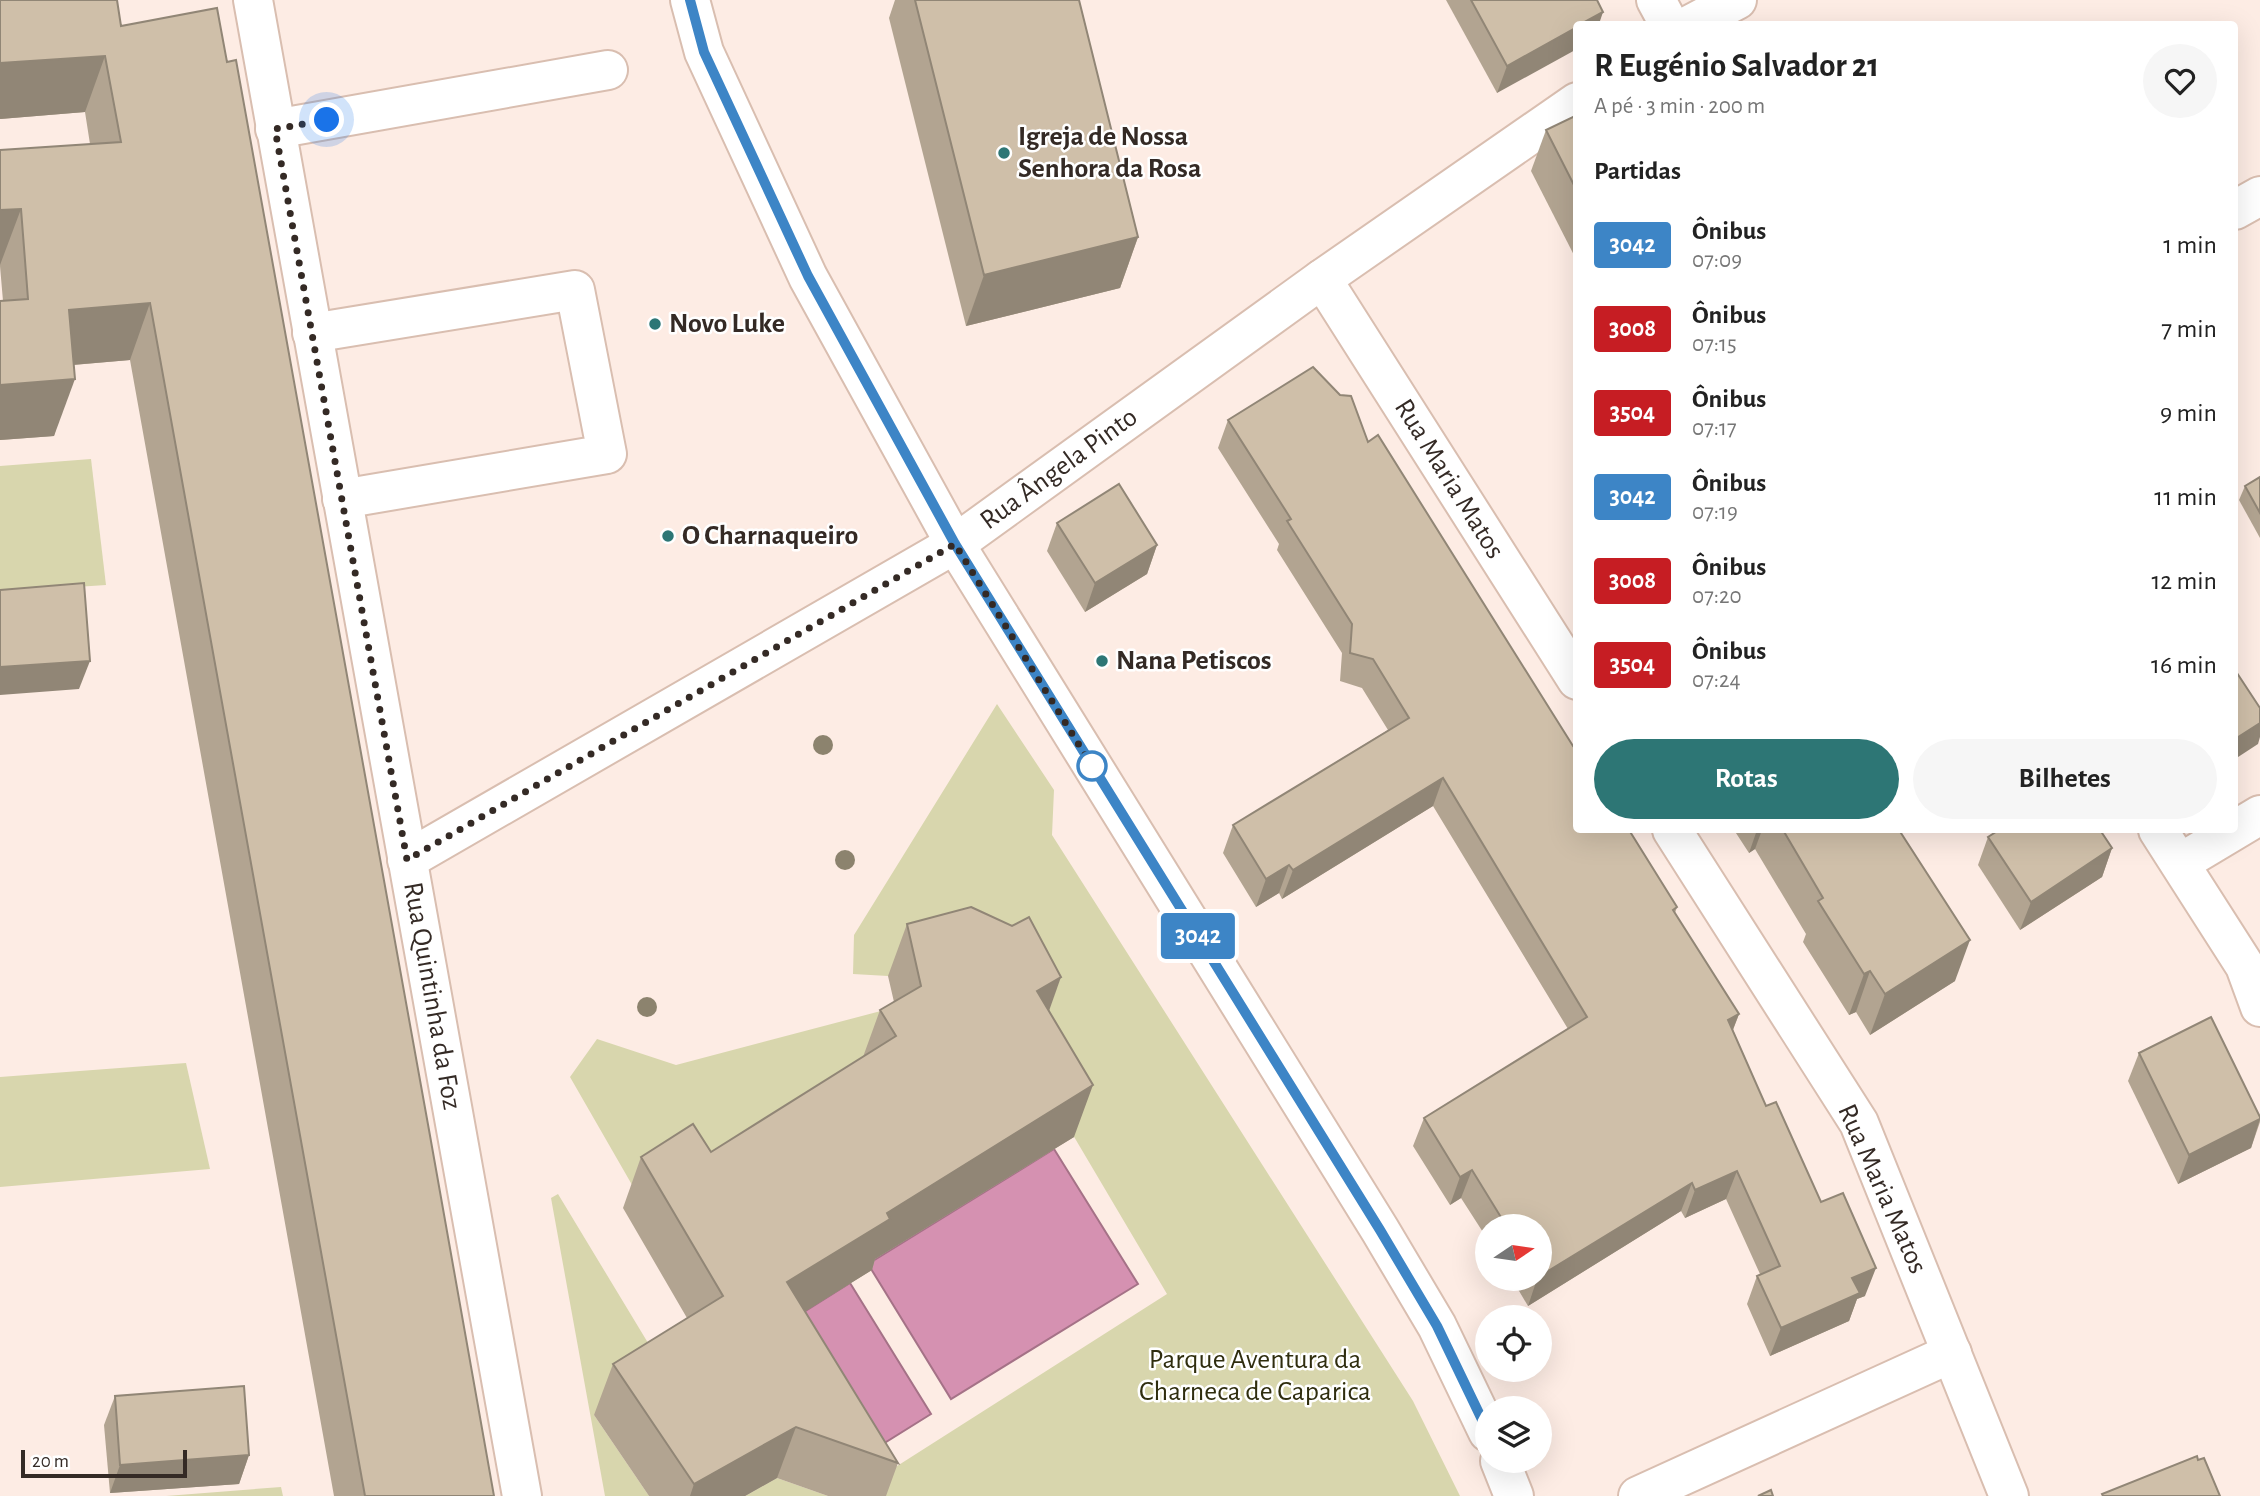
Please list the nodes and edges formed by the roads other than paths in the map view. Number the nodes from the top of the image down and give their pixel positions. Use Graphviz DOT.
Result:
graph roads {
  1 [pos="253,0"];
  2 [pos="690,0"];
  3 [pos="1656,0"];
  4 [pos="1737,0"];
  5 [pos="1667,21"];
  6 [pos="1697,21"];
  7 [pos="608,70"];
  8 [pos="1573,105"];
  9 [pos="275,129"];
  10 [pos="2260,196"];
  11 [pos="2238,208"];
  12 [pos="1322,279"];
  13 [pos="312,332"];
  14 [pos="342,499"];
  15 [pos="955,544"];
  16 [pos="1573,674"];
  17 [pos="2260,815"];
  18 [pos="2238,828"];
  19 [pos="1674,833"];
  20 [pos="2160,833"];
  21 [pos="2230,833"];
  22 [pos="407,860"];
  23 [pos="2180,863"];
  24 [pos="2260,1007"];
  25 [pos="1952,1353"];
  26 [pos="1475,1405"];
  27 [pos="1505,1473"];
  28 [pos="522,1496"];
  29 [pos="1514,1496"];
  30 [pos="1638,1496"];
  31 [pos="2009,1496"];
  1 -- 9 [label="street, Rua Quintinha da Foz"];
  2 -- 15 [label="street"];
  3 -- 5 [label="street"];
  4 -- 6 [label="street"];
  7 -- 9 [label="street"];
  8 -- 12 [label="street, Rua Ângela Pinto"];
  9 -- 13 [label="street, Rua Quintinha da Foz"];
  10 -- 11 [label="street"];
  12 -- 15 [label="street, Rua Ângela Pinto"];
  12 -- 16 [label="street, Rua Maria Matos"];
  13 -- 14 [label="street, Rua Quintinha da Foz"];
  13 -- 14 [label="street"];
  14 -- 22 [label="street, Rua Quintinha da Foz"];
  15 -- 22 [label="street, Rua Ângela Pinto"];
  15 -- 26 [label="street"];
  17 -- 18 [label="street"];
  19 -- 25 [label="street, Rua Maria Matos"];
  20 -- 23 [label="street"];
  21 -- 23 [label="street"];
  22 -- 28 [label="street, Rua Quintinha da Foz"];
  23 -- 24 [label="street"];
  25 -- 30 [label="street"];
  25 -- 31 [label="street, Rua Maria Matos"];
  27 -- 29 [label="street"];
}
